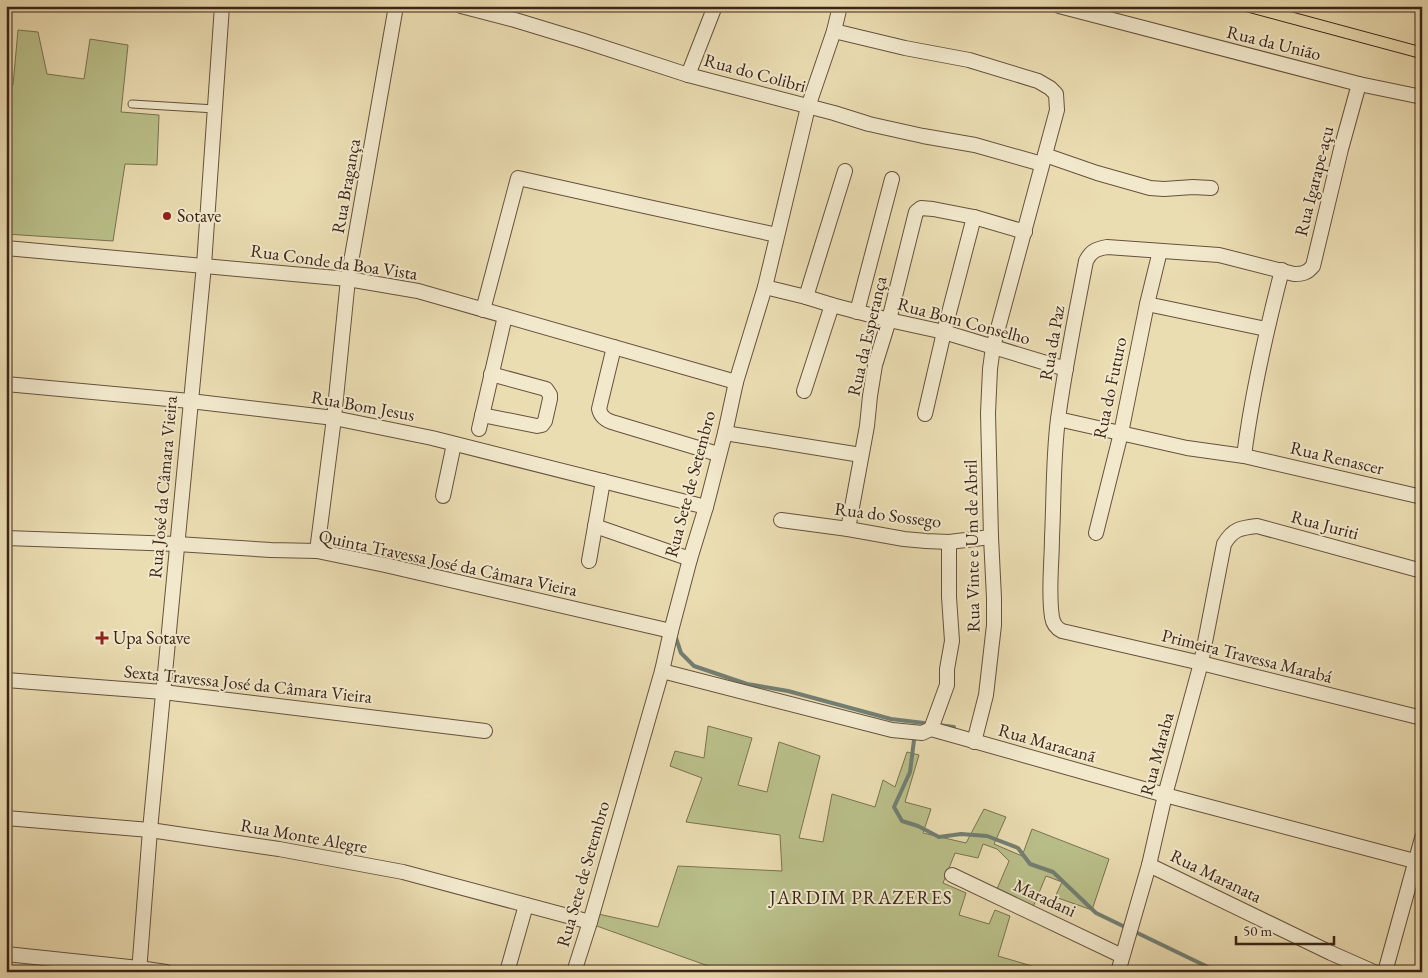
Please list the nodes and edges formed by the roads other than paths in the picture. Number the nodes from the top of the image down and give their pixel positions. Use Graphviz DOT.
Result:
graph roads {
  1 [pos="222,6"];
  2 [pos="396,6"];
  3 [pos="461,6"];
  4 [pos="715,6"];
  5 [pos="840,6"];
  6 [pos="1059,6"];
  7 [pos="834,31"];
  8 [pos="688,75"];
  9 [pos="1359,84"];
  10 [pos="1422,98"];
  11 [pos="132,104"];
  12 [pos="808,107"];
  13 [pos="215,109"];
  14 [pos="1044,159"];
  15 [pos="845,171"];
  16 [pos="892,179"];
  17 [pos="1211,188"];
  18 [pos="974,217"];
  19 [pos="1025,232"];
  20 [pos="777,234"];
  21 [pos="6,248"];
  22 [pos="1160,251"];
  23 [pos="204,265"];
  24 [pos="1288,272"];
  25 [pos="348,279"];
  26 [pos="765,287"];
  27 [pos="806,297"];
  28 [pos="1147,304"];
  29 [pos="832,305"];
  30 [pos="483,310"];
  31 [pos="857,312"];
  32 [pos="505,316"];
  33 [pos="889,320"];
  34 [pos="1266,329"];
  35 [pos="944,332"];
  36 [pos="614,347"];
  37 [pos="993,347"];
  38 [pos="1066,370"];
  39 [pos="491,374"];
  40 [pos="736,382"];
  41 [pos="6,384"];
  42 [pos="804,391"];
  43 [pos="190,402"];
  44 [pos="925,414"];
  45 [pos="482,415"];
  46 [pos="334,418"];
  47 [pos="1058,419"];
  48 [pos="479,429"];
  49 [pos="725,432"];
  50 [pos="1121,434"];
  51 [pos="454,444"];
  52 [pos="718,454"];
  53 [pos="861,455"];
  54 [pos="1244,456"];
  55 [pos="603,481"];
  56 [pos="443,496"];
  57 [pos="1422,497"];
  58 [pos="706,508"];
  59 [pos="780,520"];
  60 [pos="595,526"];
  61 [pos="848,529"];
  62 [pos="1096,533"];
  63 [pos="991,537"];
  64 [pos="6,538"];
  65 [pos="949,542"];
  66 [pos="177,544"];
  67 [pos="1224,544"];
  68 [pos="316,551"];
  69 [pos="690,558"];
  70 [pos="589,562"];
  71 [pos="1422,571"];
  72 [pos="671,631"];
  73 [pos="1062,631"];
  74 [pos="1201,663"];
  75 [pos="662,671"];
  76 [pos="6,680"];
  77 [pos="163,692"];
  78 [pos="1422,718"];
  79 [pos="931,729"];
  80 [pos="485,731"];
  81 [pos="974,742"];
  82 [pos="1165,796"];
  83 [pos="6,818"];
  84 [pos="150,830"];
  85 [pos="1422,838"];
  86 [pos="1419,862"];
  87 [pos="1149,865"];
  88 [pos="952,875"];
  89 [pos="526,905"];
  90 [pos="590,922"];
  91 [pos="6,954"];
  92 [pos="1122,956"];
  93 [pos="139,970"];
  94 [pos="166,972"];
  95 [pos="507,972"];
  96 [pos="574,972"];
  97 [pos="1118,972"];
  98 [pos="1374,972"];
  99 [pos="1385,972"];
  1 -- 13 [label="street, Rua José da Câmara Vieira"];
  2 -- 25 [label="street, Rua Bragança"];
  3 -- 8 [label="street, Rua do Colibri"];
  4 -- 8 [label="street"];
  5 -- 7 [label="street, Rua Sete de Setembro"];
  6 -- 9 [label="street, Rua da União"];
  7 -- 12 [label="street, Rua Sete de Setembro"];
  7 -- 14 [label="street"];
  8 -- 12 [label="street, Rua do Colibri"];
  9 -- 10 [label="street, Rua da União"];
  9 -- 24 [label="street, Rua Igarape-açu"];
  11 -- 13 [label="lane"];
  12 -- 14 [label="street, Rua do Colibri"];
  12 -- 20 [label="street, Rua Sete de Setembro"];
  13 -- 23 [label="street, Rua José da Câmara Vieira"];
  14 -- 17 [label="street, Rua do Colibri"];
  14 -- 19 [label="street"];
  15 -- 27 [label="street"];
  16 -- 31 [label="street"];
  18 -- 19 [label="street"];
  18 -- 33 [label="street, Rua da Esperança"];
  18 -- 35 [label="street"];
  19 -- 37 [label="street"];
  20 -- 26 [label="street, Rua Sete de Setembro"];
  20 -- 30 [label="street"];
  21 -- 23 [label="street, Rua Conde da Boa Vista"];
  22 -- 24 [label="street, Rua da Paz"];
  22 -- 28 [label="street, Rua do Futuro"];
  22 -- 38 [label="street, Rua da Paz"];
  23 -- 25 [label="street, Rua Conde da Boa Vista"];
  23 -- 43 [label="street, Rua José da Câmara Vieira"];
  24 -- 34 [label="street"];
  25 -- 30 [label="street, Rua Conde da Boa Vista"];
  25 -- 46 [label="street, Rua Bragança"];
  26 -- 27 [label="street, Rua Bom Conselho"];
  26 -- 40 [label="street, Rua Sete de Setembro"];
  27 -- 29 [label="street, Rua Bom Conselho"];
  28 -- 34 [label="street"];
  28 -- 50 [label="street, Rua do Futuro"];
  29 -- 31 [label="street, Rua Bom Conselho"];
  29 -- 42 [label="street"];
  30 -- 32 [label="street, Rua Conde da Boa Vista"];
  31 -- 33 [label="street, Rua Bom Conselho"];
  32 -- 36 [label="street, Rua Conde da Boa Vista"];
  32 -- 39 [label="street"];
  33 -- 35 [label="street, Rua Bom Conselho"];
  33 -- 53 [label="street, Rua da Esperança"];
  34 -- 54 [label="street"];
  35 -- 37 [label="street, Rua Bom Conselho"];
  35 -- 44 [label="street"];
  36 -- 40 [label="street, Rua Conde da Boa Vista"];
  36 -- 52 [label="street"];
  37 -- 38 [label="street, Rua Bom Conselho"];
  37 -- 63 [label="street, Rua Vinte e Um de Abril"];
  38 -- 47 [label="street, Rua da Paz"];
  39 -- 45 [label="street"];
  39 -- 45 [label="street"];
  40 -- 49 [label="street, Rua Sete de Setembro"];
  41 -- 43 [label="street, Rua Bom Jesus"];
  43 -- 46 [label="street, Rua Bom Jesus"];
  43 -- 66 [label="street, Rua José da Câmara Vieira"];
  45 -- 48 [label="street"];
  46 -- 51 [label="street, Rua Bom Jesus"];
  46 -- 68 [label="street, Rua Bragança"];
  47 -- 50 [label="street, Rua Renascer"];
  47 -- 73 [label="street, Rua da Paz"];
  49 -- 52 [label="street, Rua Sete de Setembro"];
  49 -- 53 [label="street"];
  50 -- 54 [label="street, Rua Renascer"];
  50 -- 62 [label="street, Rua do Futuro"];
  51 -- 55 [label="street, Rua Bom Jesus"];
  51 -- 56 [label="street"];
  52 -- 58 [label="street, Rua Sete de Setembro"];
  53 -- 61 [label="street, Rua da Esperança"];
  54 -- 57 [label="street, Rua Renascer"];
  55 -- 58 [label="street, Rua Bom Jesus"];
  55 -- 60 [label="street"];
  58 -- 69 [label="street, Rua Sete de Setembro"];
  59 -- 61 [label="street, Rua do Sossego"];
  60 -- 69 [label="street"];
  60 -- 70 [label="street"];
  61 -- 65 [label="street, Rua do Sossego"];
  63 -- 65 [label="street, Rua do Sossego"];
  63 -- 81 [label="street, Rua Vinte e Um de Abril"];
  64 -- 66 [label="street, Quinta Travessa José da Câmara Vieira"];
  65 -- 79 [label="street"];
  66 -- 68 [label="street, Quinta Travessa José da Câmara Vieira"];
  66 -- 77 [label="street, Rua José da Câmara Vieira"];
  67 -- 71 [label="street, Rua Juriti"];
  67 -- 74 [label="street, Rua Maraba"];
  68 -- 72 [label="street, Quinta Travessa José da Câmara Vieira"];
  69 -- 72 [label="street, Rua Sete de Setembro"];
  72 -- 75 [label="street, Rua Sete de Setembro"];
  73 -- 74 [label="street, Primeira Travessa Marabá"];
  74 -- 78 [label="street, Primeira Travessa Marabá"];
  74 -- 82 [label="street, Rua Maraba"];
  75 -- 79 [label="street, Rua Maracanã"];
  75 -- 90 [label="street, Rua Sete de Setembro"];
  76 -- 77 [label="street, Sexta Travessa José da Câmara Vieira"];
  77 -- 80 [label="street, Sexta Travessa José da Câmara Vieira"];
  77 -- 84 [label="street, Rua José da Câmara Vieira"];
  79 -- 81 [label="street, Rua Maracanã"];
  81 -- 82 [label="street, Rua Maracanã"];
  82 -- 86 [label="street, Rua Maracanã"];
  82 -- 87 [label="street, Rua Maraba"];
  83 -- 84 [label="street, Rua Monte Alegre"];
  84 -- 89 [label="street, Rua Monte Alegre"];
  84 -- 93 [label="street, Rua José da Câmara Vieira"];
  85 -- 86 [label="street"];
  86 -- 99 [label="street"];
  87 -- 92 [label="street, Rua Maraba"];
  87 -- 98 [label="street, Rua Maranata"];
  88 -- 92 [label="street, Maradani"];
  89 -- 90 [label="street, Rua Monte Alegre"];
  89 -- 95 [label="street"];
  90 -- 96 [label="street, Rua Sete de Setembro"];
  91 -- 93 [label="street"];
  92 -- 97 [label="street, Rua Maraba"];
  93 -- 94 [label="street"];
}
